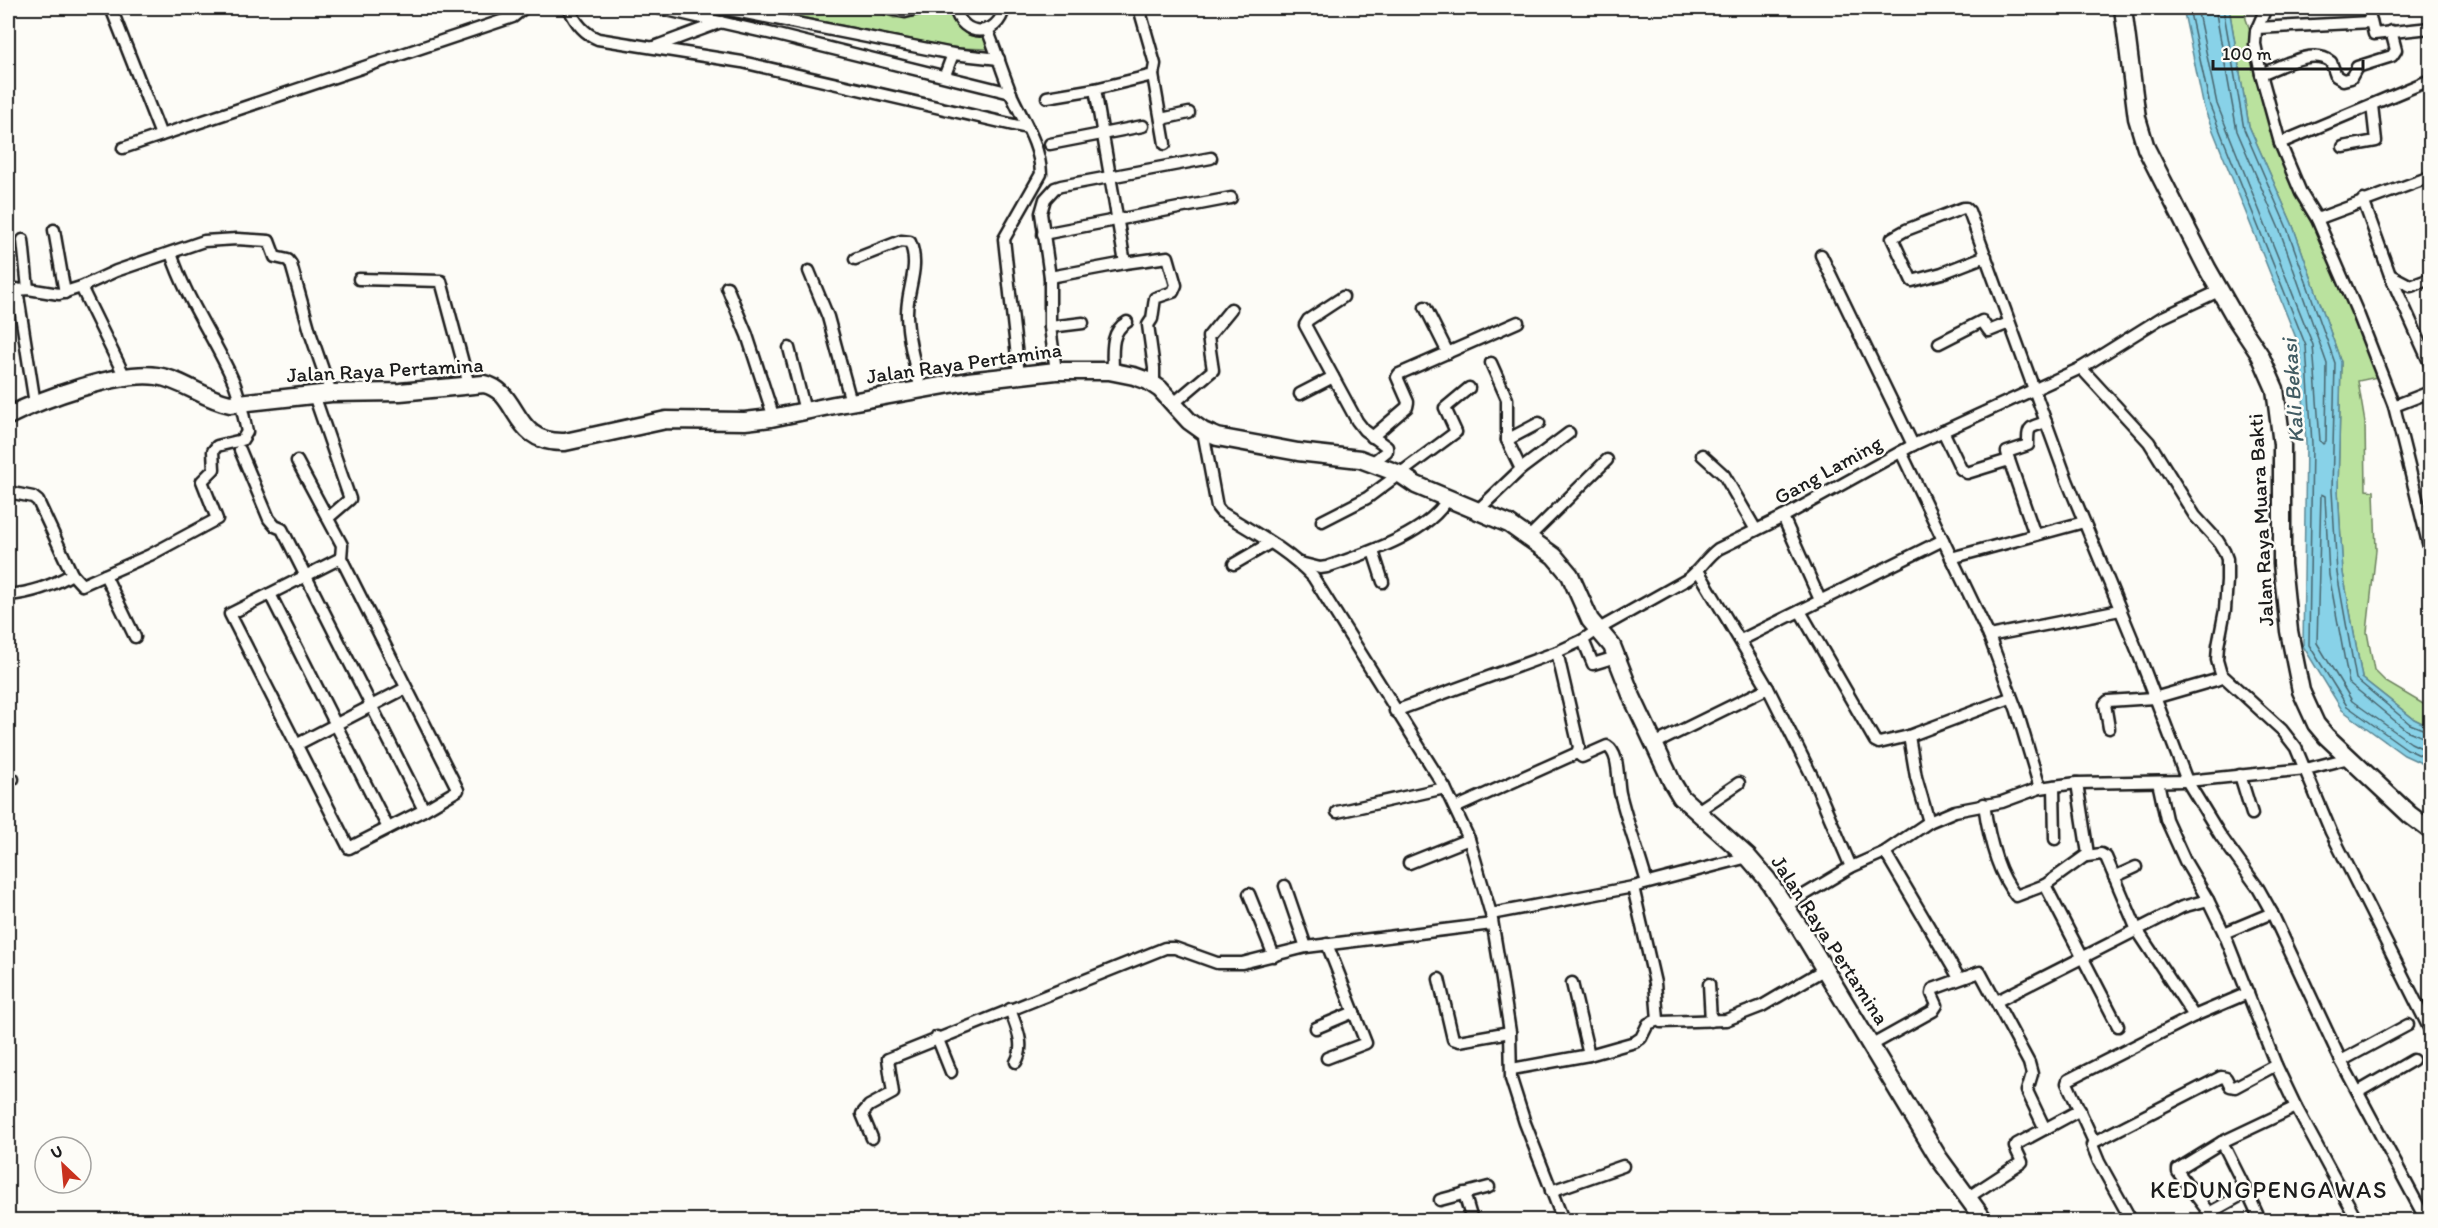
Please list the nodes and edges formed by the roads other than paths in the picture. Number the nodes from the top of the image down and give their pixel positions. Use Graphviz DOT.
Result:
graph roads {
  1 [pos="111,8"];
  2 [pos="524,8"];
  3 [pos="569,8"];
  4 [pos="658,8"];
  5 [pos="720,8"];
  6 [pos="760,8"];
  7 [pos="885,8"];
  8 [pos="921,8"];
  9 [pos="955,8"];
  10 [pos="1004,8"];
  11 [pos="1139,8"];
  12 [pos="2123,8"];
  13 [pos="2266,8"];
  14 [pos="2368,8"];
  15 [pos="746,13"];
  16 [pos="721,22"];
  17 [pos="2371,22"];
  18 [pos="2258,28"];
  19 [pos="2430,28"];
  20 [pos="987,29"];
  21 [pos="2391,32"];
  22 [pos="652,48"];
  23 [pos="953,54"];
  24 [pos="999,59"];
  25 [pos="2261,74"];
  26 [pos="945,75"];
  27 [pos="1153,75"];
  28 [pos="2430,80"];
  29 [pos="1095,89"];
  30 [pos="1011,93"];
  31 [pos="1047,97"];
  32 [pos="2372,105"];
  33 [pos="1189,113"];
  34 [pos="1161,119"];
  35 [pos="1143,126"];
  36 [pos="1027,128"];
  37 [pos="1102,134"];
  38 [pos="161,135"];
  39 [pos="2280,143"];
  40 [pos="1050,144"];
  41 [pos="1165,144"];
  42 [pos="2343,147"];
  43 [pos="123,148"];
  44 [pos="1211,158"];
  45 [pos="1109,177"];
  46 [pos="2430,177"];
  47 [pos="1231,198"];
  48 [pos="2363,200"];
  49 [pos="2317,219"];
  50 [pos="1116,220"];
  51 [pos="54,230"];
  52 [pos="1043,234"];
  53 [pos="23,240"];
  54 [pos="171,253"];
  55 [pos="1821,255"];
  56 [pos="1986,256"];
  57 [pos="855,259"];
  58 [pos="1125,263"];
  59 [pos="809,271"];
  60 [pos="2390,275"];
  61 [pos="1050,277"];
  62 [pos="359,279"];
  63 [pos="2430,279"];
  64 [pos="81,287"];
  65 [pos="727,287"];
  66 [pos="18,290"];
  67 [pos="2219,291"];
  68 [pos="65,292"];
  69 [pos="1342,297"];
  70 [pos="1425,307"];
  71 [pos="1231,309"];
  72 [pos="1127,322"];
  73 [pos="1518,322"];
  74 [pos="1083,323"];
  75 [pos="2008,323"];
  76 [pos="1050,327"];
  77 [pos="1939,343"];
  78 [pos="789,348"];
  79 [pos="1448,353"];
  80 [pos="2429,357"];
  81 [pos="1491,363"];
  82 [pos="2085,365"];
  83 [pos="1056,371"];
  84 [pos="1113,372"];
  85 [pos="1019,375"];
  86 [pos="125,377"];
  87 [pos="1333,377"];
  88 [pos="469,385"];
  89 [pos="1154,385"];
  90 [pos="1469,388"];
  91 [pos="2034,388"];
  92 [pos="921,390"];
  93 [pos="2430,392"];
  94 [pos="332,393"];
  95 [pos="1299,393"];
  96 [pos="314,395"];
  97 [pos="241,402"];
  98 [pos="851,402"];
  99 [pos="1174,403"];
  100 [pos="35,404"];
  101 [pos="2394,406"];
  102 [pos="805,411"];
  103 [pos="8,416"];
  104 [pos="774,418"];
  105 [pos="2046,422"];
  106 [pos="1539,423"];
  107 [pos="1203,431"];
  108 [pos="1943,431"];
  109 [pos="1569,433"];
  110 [pos="1372,436"];
  111 [pos="1507,440"];
  112 [pos="1913,445"];
  113 [pos="240,450"];
  114 [pos="1901,452"];
  115 [pos="1702,455"];
  116 [pos="1607,460"];
  117 [pos="2009,460"];
  118 [pos="297,461"];
  119 [pos="1372,463"];
  120 [pos="1521,469"];
  121 [pos="1400,474"];
  122 [pos="8,492"];
  123 [pos="1448,498"];
  124 [pos="1478,510"];
  125 [pos="1783,517"];
  126 [pos="328,518"];
  127 [pos="1322,521"];
  128 [pos="2084,522"];
  129 [pos="1756,530"];
  130 [pos="2035,535"];
  131 [pos="1529,537"];
  132 [pos="1943,540"];
  133 [pos="1270,543"];
  134 [pos="1373,551"];
  135 [pos="2430,551"];
  136 [pos="341,558"];
  137 [pos="1951,558"];
  138 [pos="1300,563"];
  139 [pos="1234,564"];
  140 [pos="1699,572"];
  141 [pos="72,574"];
  142 [pos="105,575"];
  143 [pos="305,576"];
  144 [pos="1383,582"];
  145 [pos="270,594"];
  146 [pos="8,595"];
  147 [pos="1820,600"];
  148 [pos="1800,610"];
  149 [pos="2120,610"];
  150 [pos="1597,630"];
  151 [pos="1989,636"];
  152 [pos="135,637"];
  153 [pos="1583,640"];
  154 [pos="1741,640"];
  155 [pos="1557,652"];
  156 [pos="1616,657"];
  157 [pos="2223,678"];
  158 [pos="406,687"];
  159 [pos="1768,688"];
  160 [pos="2010,698"];
  161 [pos="2154,698"];
  162 [pos="370,706"];
  163 [pos="1395,711"];
  164 [pos="335,724"];
  165 [pos="2109,728"];
  166 [pos="1910,736"];
  167 [pos="1654,744"];
  168 [pos="296,745"];
  169 [pos="1577,753"];
  170 [pos="2349,758"];
  171 [pos="2312,768"];
  172 [pos="2240,775"];
  173 [pos="2187,781"];
  174 [pos="2158,782"];
  175 [pos="1739,783"];
  176 [pos="2077,783"];
  177 [pos="2055,786"];
  178 [pos="1445,788"];
  179 [pos="2040,788"];
  180 [pos="1984,804"];
  181 [pos="1455,808"];
  182 [pos="424,810"];
  183 [pos="1337,812"];
  184 [pos="1696,812"];
  185 [pos="2252,814"];
  186 [pos="1929,822"];
  187 [pos="388,828"];
  188 [pos="2430,830"];
  189 [pos="2055,839"];
  190 [pos="1469,840"];
  191 [pos="1885,852"];
  192 [pos="2087,856"];
  193 [pos="1748,857"];
  194 [pos="1409,862"];
  195 [pos="1851,867"];
  196 [pos="2136,867"];
  197 [pos="2114,877"];
  198 [pos="1647,883"];
  199 [pos="2045,885"];
  200 [pos="1284,886"];
  201 [pos="1633,887"];
  202 [pos="1249,894"];
  203 [pos="2208,900"];
  204 [pos="1784,907"];
  205 [pos="2272,913"];
  206 [pos="1492,919"];
  207 [pos="2137,930"];
  208 [pos="2224,933"];
  209 [pos="1327,944"];
  210 [pos="1306,947"];
  211 [pos="1274,956"];
  212 [pos="2082,956"];
  213 [pos="1825,969"];
  214 [pos="1959,978"];
  215 [pos="1439,980"];
  216 [pos="1572,983"];
  217 [pos="1709,984"];
  218 [pos="2248,993"];
  219 [pos="1997,1001"];
  220 [pos="1010,1010"];
  221 [pos="1354,1012"];
  222 [pos="2194,1016"];
  223 [pos="1658,1020"];
  224 [pos="1711,1021"];
  225 [pos="2408,1025"];
  226 [pos="2118,1026"];
  227 [pos="1316,1028"];
  228 [pos="2430,1030"];
  229 [pos="1510,1032"];
  230 [pos="937,1037"];
  231 [pos="1872,1045"];
  232 [pos="1589,1055"];
  233 [pos="1327,1058"];
  234 [pos="2412,1060"];
  235 [pos="2340,1061"];
  236 [pos="1016,1062"];
  237 [pos="2276,1065"];
  238 [pos="1512,1069"];
  239 [pos="951,1072"];
  240 [pos="2358,1092"];
  241 [pos="2296,1107"];
  242 [pos="2080,1110"];
  243 [pos="2045,1128"];
  244 [pos="872,1138"];
  245 [pos="2094,1142"];
  246 [pos="2222,1142"];
  247 [pos="1623,1166"];
  248 [pos="1489,1187"];
  249 [pos="1551,1191"];
  250 [pos="2247,1192"];
  251 [pos="1464,1193"];
  252 [pos="1967,1198"];
  253 [pos="1440,1200"];
  254 [pos="2209,1217"];
  255 [pos="2259,1218"];
  256 [pos="1559,1220"];
  257 [pos="2133,1220"];
  258 [pos="1472,1221"];
  259 [pos="1984,1221"];
  260 [pos="2357,1221"];
  261 [pos="2426,1221"];
  1 -- 38 [label="street"];
  2 -- 38 [label="street"];
  3 -- 22 [label="street"];
  4 -- 16 [label="street"];
  5 -- 15 [label="street"];
  6 -- 15 [label="street"];
  7 -- 8 [label="street"];
  9 -- 20 [label="street"];
  10 -- 20 [label="street"];
  11 -- 27 [label="street"];
  12 -- 67 [label="main road, Jalan Raya Muara Bakti"];
  13 -- 18 [label="street"];
  14 -- 17 [label="street"];
  15 -- 16 [label="street"];
  15 -- 23 [label="street"];
  16 -- 22 [label="street"];
  16 -- 26 [label="street"];
  17 -- 18 [label="street"];
  17 -- 21 [label="street"];
  18 -- 25 [label="street"];
  19 -- 21 [label="street"];
  20 -- 24 [label="street"];
  21 -- 25 [label="street"];
  22 -- 36 [label="street"];
  23 -- 24 [label="street"];
  23 -- 26 [label="street"];
  24 -- 30 [label="street"];
  25 -- 39 [label="street"];
  26 -- 30 [label="street"];
  27 -- 29 [label="street"];
  27 -- 34 [label="street"];
  28 -- 32 [label="street"];
  29 -- 31 [label="street"];
  29 -- 37 [label="street"];
  30 -- 36 [label="street"];
  32 -- 39 [label="street"];
  32 -- 42 [label="street"];
  33 -- 34 [label="street"];
  34 -- 41 [label="street"];
  35 -- 37 [label="street"];
  36 -- 85 [label="street"];
  37 -- 40 [label="street"];
  37 -- 45 [label="street"];
  38 -- 43 [label="street"];
  39 -- 49 [label="street"];
  44 -- 45 [label="street"];
  45 -- 50 [label="street"];
  45 -- 52 [label="street"];
  46 -- 48 [label="street"];
  47 -- 50 [label="street"];
  48 -- 49 [label="street"];
  48 -- 60 [label="street"];
  49 -- 101 [label="street"];
  50 -- 52 [label="street"];
  50 -- 58 [label="street"];
  51 -- 68 [label="street"];
  52 -- 61 [label="street"];
  53 -- 66 [label="street"];
  54 -- 64 [label="street"];
  54 -- 94 [label="street"];
  54 -- 97 [label="street"];
  55 -- 112 [label="street"];
  56 -- 56 [label="street"];
  56 -- 75 [label="street"];
  57 -- 92 [label="street"];
  58 -- 61 [label="street"];
  58 -- 89 [label="street"];
  59 -- 98 [label="street"];
  60 -- 63 [label="street"];
  60 -- 80 [label="street"];
  61 -- 76 [label="street"];
  62 -- 88 [label="street"];
  64 -- 68 [label="street"];
  64 -- 86 [label="street"];
  65 -- 104 [label="street"];
  66 -- 68 [label="street"];
  66 -- 100 [label="street"];
  67 -- 82 [label="street, Gang Laming"];
  67 -- 170 [label="main road, Jalan Raya Muara Bakti"];
  69 -- 87 [label="street"];
  70 -- 79 [label="street"];
  71 -- 99 [label="street"];
  72 -- 84 [label="street"];
  73 -- 79 [label="street"];
  74 -- 76 [label="street"];
  75 -- 77 [label="street"];
  75 -- 91 [label="street"];
  76 -- 83 [label="street"];
  78 -- 102 [label="street"];
  79 -- 110 [label="street"];
  81 -- 111 [label="street"];
  82 -- 91 [label="street, Gang Laming"];
  82 -- 157 [label="street"];
  83 -- 84 [label="main road, Jalan Raya Pertamina"];
  83 -- 85 [label="main road, Jalan Raya Pertamina"];
  84 -- 89 [label="main road, Jalan Raya Pertamina"];
  85 -- 92 [label="main road, Jalan Raya Pertamina"];
  86 -- 97 [label="main road, Jalan Raya Pertamina"];
  86 -- 100 [label="main road, Jalan Raya Pertamina"];
  87 -- 95 [label="street"];
  87 -- 110 [label="street"];
  88 -- 94 [label="main road, Jalan Raya Pertamina"];
  88 -- 104 [label="main road, Jalan Raya Pertamina"];
  89 -- 99 [label="main road, Jalan Raya Pertamina"];
  90 -- 121 [label="street"];
  91 -- 105 [label="street"];
  91 -- 108 [label="street, Gang Laming"];
  92 -- 98 [label="main road, Jalan Raya Pertamina"];
  93 -- 101 [label="street"];
  94 -- 96 [label="main road, Jalan Raya Pertamina"];
  96 -- 97 [label="main road, Jalan Raya Pertamina"];
  96 -- 126 [label="street"];
  97 -- 142 [label="street"];
  98 -- 102 [label="main road, Jalan Raya Pertamina"];
  99 -- 107 [label="main road, Jalan Raya Pertamina"];
  100 -- 103 [label="main road, Jalan Raya Pertamina"];
  101 -- 135 [label="street"];
  102 -- 104 [label="main road, Jalan Raya Pertamina"];
  105 -- 117 [label="street"];
  105 -- 128 [label="street"];
  106 -- 111 [label="street"];
  107 -- 119 [label="main road, Jalan Raya Pertamina"];
  107 -- 133 [label="street"];
  108 -- 112 [label="street, Gang Laming"];
  108 -- 117 [label="street"];
  109 -- 120 [label="street"];
  110 -- 119 [label="street"];
  111 -- 120 [label="street"];
  112 -- 114 [label="street, Gang Laming"];
  113 -- 143 [label="street"];
  114 -- 125 [label="street, Gang Laming"];
  114 -- 132 [label="street"];
  115 -- 129 [label="street"];
  116 -- 131 [label="street"];
  117 -- 130 [label="street"];
  118 -- 126 [label="street"];
  119 -- 121 [label="main road, Jalan Raya Pertamina"];
  120 -- 124 [label="street"];
  121 -- 123 [label="main road, Jalan Raya Pertamina"];
  121 -- 127 [label="street"];
  122 -- 141 [label="street"];
  123 -- 124 [label="main road, Jalan Raya Pertamina"];
  123 -- 134 [label="street"];
  124 -- 131 [label="main road, Jalan Raya Pertamina"];
  125 -- 129 [label="street, Gang Laming"];
  125 -- 147 [label="street"];
  126 -- 136 [label="street"];
  128 -- 130 [label="street"];
  128 -- 149 [label="street"];
  129 -- 140 [label="street, Gang Laming"];
  130 -- 137 [label="street"];
  131 -- 150 [label="main road, Jalan Raya Pertamina"];
  132 -- 137 [label="street"];
  132 -- 147 [label="street"];
  133 -- 138 [label="street"];
  133 -- 139 [label="street"];
  134 -- 138 [label="street"];
  134 -- 144 [label="street"];
  136 -- 143 [label="street"];
  136 -- 158 [label="street"];
  137 -- 151 [label="street"];
  138 -- 163 [label="street"];
  140 -- 150 [label="street, Gang Laming"];
  140 -- 154 [label="street"];
  141 -- 142 [label="street"];
  141 -- 146 [label="street"];
  142 -- 152 [label="street"];
  143 -- 145 [label="street"];
  143 -- 162 [label="street"];
  145 -- 164 [label="street"];
  145 -- 168 [label="street"];
  147 -- 148 [label="street"];
  148 -- 154 [label="street"];
  148 -- 166 [label="street"];
  149 -- 151 [label="street"];
  149 -- 161 [label="street"];
  150 -- 153 [label="street, Gang Laming"];
  150 -- 156 [label="main road, Jalan Raya Pertamina"];
  151 -- 160 [label="street"];
  153 -- 155 [label="street, Gang Laming"];
  153 -- 156 [label="street"];
  154 -- 159 [label="street"];
  155 -- 163 [label="street, Gang Laming"];
  155 -- 169 [label="street"];
  156 -- 167 [label="main road, Jalan Raya Pertamina"];
  157 -- 161 [label="street"];
  157 -- 171 [label="street"];
  158 -- 162 [label="street"];
  158 -- 182 [label="street"];
  159 -- 167 [label="street"];
  159 -- 195 [label="street"];
  160 -- 166 [label="street"];
  160 -- 179 [label="street"];
  161 -- 165 [label="street"];
  161 -- 173 [label="street"];
  162 -- 164 [label="street"];
  162 -- 182 [label="street"];
  163 -- 178 [label="street"];
  164 -- 168 [label="street"];
  164 -- 187 [label="street"];
  166 -- 186 [label="street"];
  167 -- 184 [label="main road, Jalan Raya Pertamina"];
  168 -- 187 [label="street"];
  169 -- 181 [label="street"];
  169 -- 198 [label="street"];
  170 -- 171 [label="street"];
  170 -- 188 [label="main road, Jalan Raya Muara Bakti"];
  171 -- 172 [label="street"];
  171 -- 228 [label="street"];
  172 -- 173 [label="street"];
  172 -- 185 [label="street"];
  173 -- 174 [label="street"];
  173 -- 205 [label="street"];
  174 -- 176 [label="street"];
  174 -- 203 [label="street"];
  175 -- 184 [label="street"];
  176 -- 177 [label="street"];
  176 -- 192 [label="street"];
  177 -- 179 [label="street"];
  177 -- 189 [label="street"];
  178 -- 181 [label="street"];
  178 -- 183 [label="street"];
  179 -- 180 [label="street"];
  180 -- 186 [label="street"];
  180 -- 199 [label="street"];
  181 -- 190 [label="street"];
  182 -- 187 [label="street"];
  184 -- 193 [label="main road, Jalan Raya Pertamina"];
  186 -- 191 [label="street"];
  190 -- 194 [label="street"];
  190 -- 206 [label="street"];
  191 -- 195 [label="street"];
  191 -- 214 [label="street"];
  192 -- 197 [label="street"];
  192 -- 199 [label="street"];
  193 -- 198 [label="street"];
  193 -- 204 [label="main road, Jalan Raya Pertamina"];
  195 -- 204 [label="street"];
  196 -- 197 [label="street"];
  197 -- 207 [label="street"];
  198 -- 201 [label="street"];
  199 -- 212 [label="street"];
  200 -- 210 [label="street"];
  201 -- 206 [label="street"];
  201 -- 223 [label="street"];
  202 -- 211 [label="street"];
  203 -- 207 [label="street"];
  203 -- 208 [label="street"];
  204 -- 213 [label="main road, Jalan Raya Pertamina"];
  205 -- 208 [label="street"];
  205 -- 235 [label="street"];
  206 -- 209 [label="street"];
  206 -- 229 [label="street"];
  207 -- 212 [label="street"];
  207 -- 222 [label="street"];
  208 -- 218 [label="street"];
  209 -- 210 [label="street"];
  209 -- 221 [label="street"];
  210 -- 211 [label="street"];
  211 -- 220 [label="street"];
  212 -- 219 [label="street"];
  212 -- 226 [label="street"];
  213 -- 224 [label="street"];
  213 -- 231 [label="main road, Jalan Raya Pertamina"];
  214 -- 219 [label="street"];
  214 -- 231 [label="street"];
  215 -- 229 [label="street"];
  216 -- 232 [label="street"];
  217 -- 224 [label="street"];
  218 -- 222 [label="street"];
  218 -- 237 [label="street"];
  219 -- 243 [label="street"];
  220 -- 230 [label="street"];
  220 -- 236 [label="street"];
  221 -- 227 [label="street"];
  221 -- 233 [label="street"];
  222 -- 242 [label="street"];
  223 -- 224 [label="street"];
  223 -- 232 [label="street"];
  225 -- 235 [label="street"];
  229 -- 238 [label="street"];
  230 -- 239 [label="street"];
  230 -- 244 [label="street"];
  231 -- 252 [label="main road, Jalan Raya Pertamina"];
  232 -- 238 [label="street"];
  234 -- 240 [label="street"];
  235 -- 240 [label="street"];
  237 -- 241 [label="street"];
  237 -- 245 [label="street"];
  238 -- 249 [label="street"];
  240 -- 261 [label="street"];
  241 -- 246 [label="street"];
  241 -- 260 [label="street"];
  242 -- 243 [label="street"];
  242 -- 245 [label="street"];
  243 -- 252 [label="street"];
  245 -- 257 [label="street"];
  246 -- 250 [label="street"];
  246 -- 254 [label="street"];
  247 -- 249 [label="street"];
  248 -- 251 [label="street"];
  249 -- 256 [label="street"];
  250 -- 254 [label="street"];
  250 -- 255 [label="street"];
  251 -- 253 [label="street"];
  251 -- 258 [label="street"];
  252 -- 259 [label="main road, Jalan Raya Pertamina"];
}
